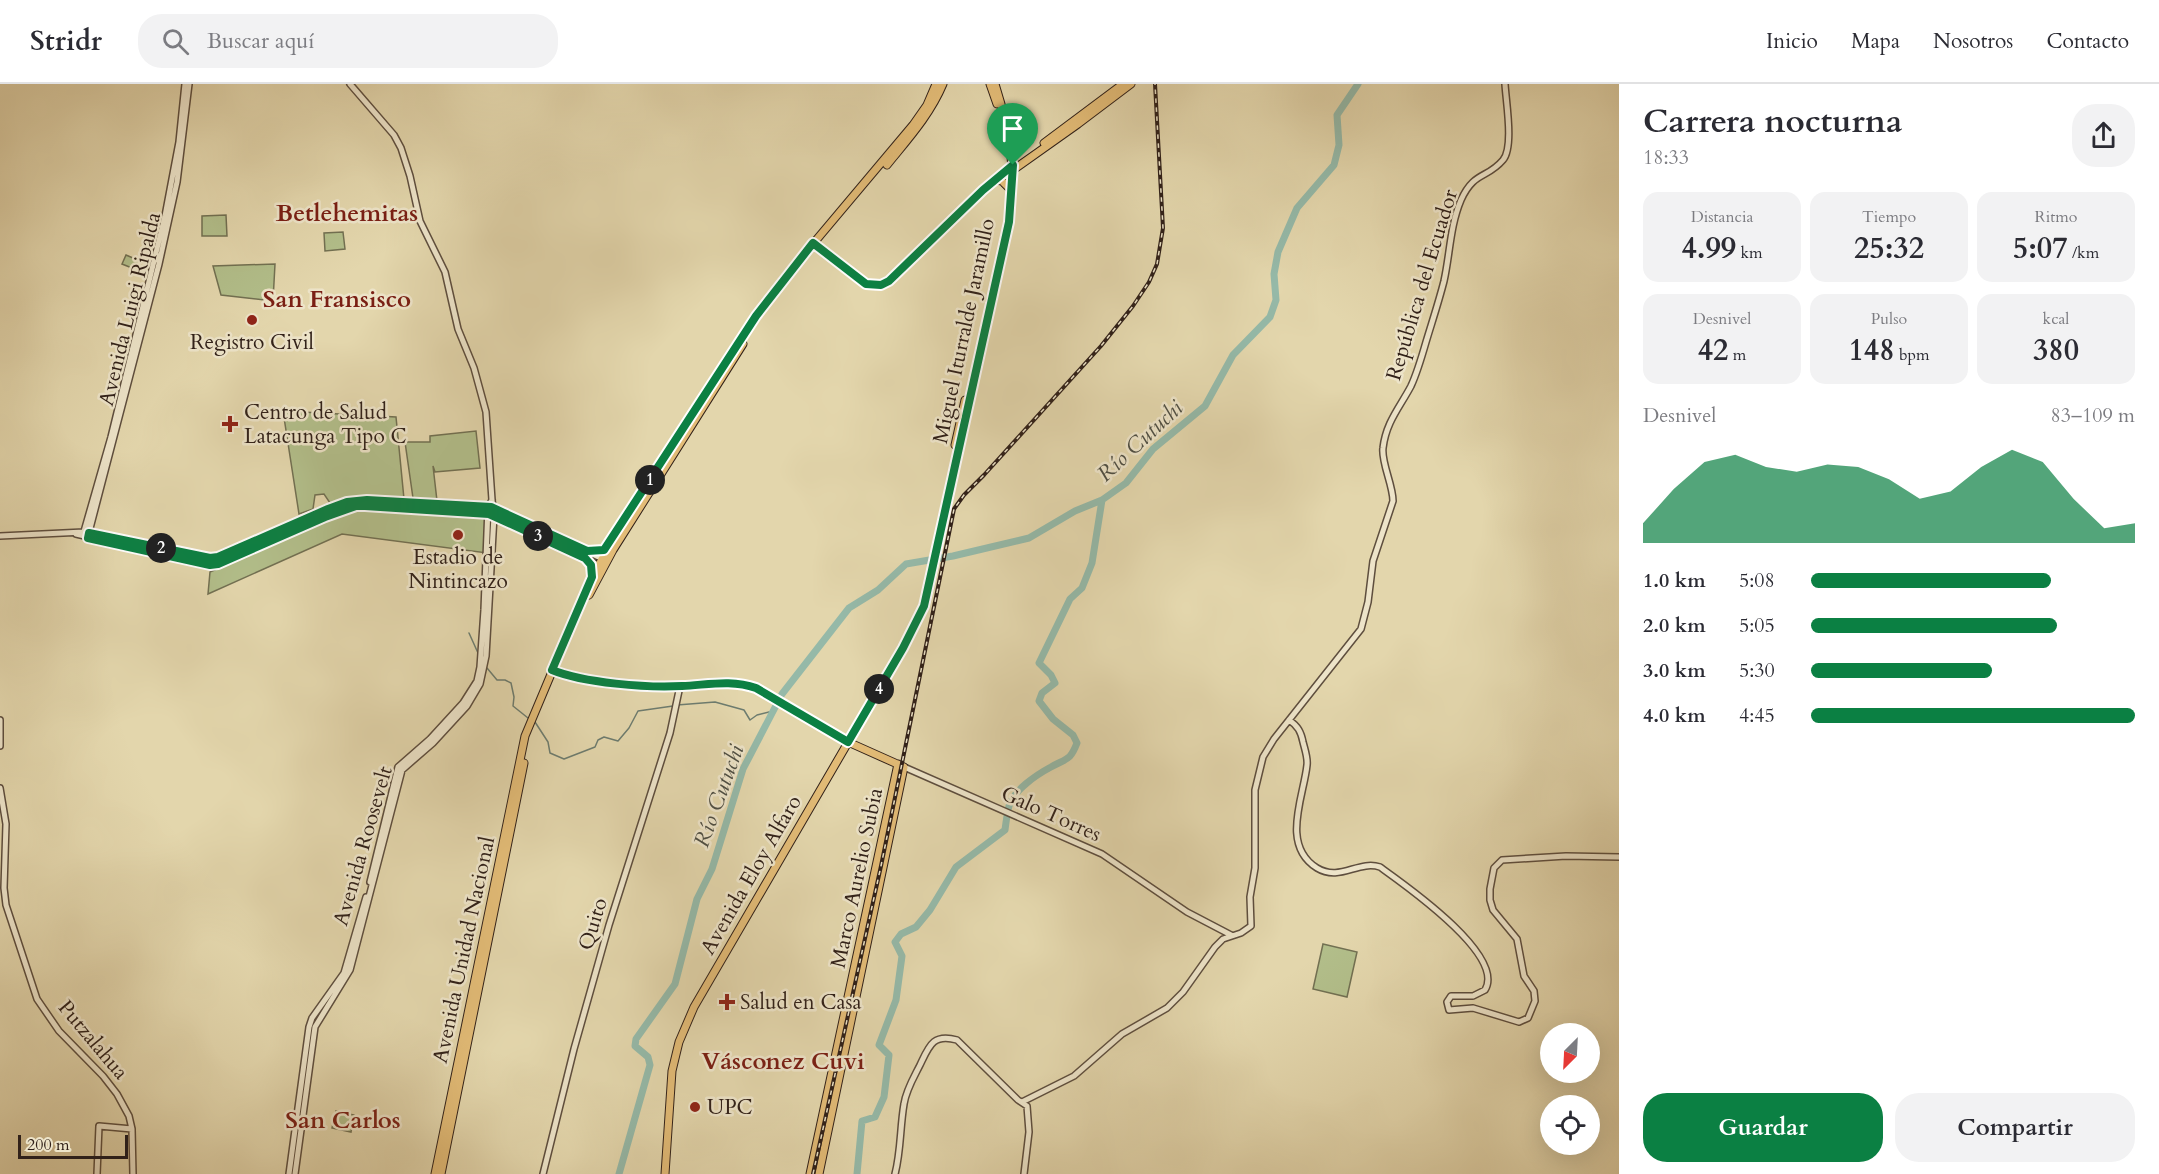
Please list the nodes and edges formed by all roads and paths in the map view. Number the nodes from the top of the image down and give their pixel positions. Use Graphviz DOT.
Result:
graph roads {
  1 [pos="185,84"];
  2 [pos="189,84"];
  3 [pos="350,84"];
  4 [pos="936,84"];
  5 [pos="942,84"];
  6 [pos="990,84"];
  7 [pos="995,84"];
  8 [pos="1123,84"];
  9 [pos="1131,84"];
  10 [pos="1505,84"];
  11 [pos="1077,122"];
  12 [pos="1011,169"];
  13 [pos="998,177"];
  14 [pos="1009,188"];
  15 [pos="815,245"];
  16 [pos="491,507"];
  17 [pos="491,515"];
  18 [pos="942,515"];
  19 [pos="86,535"];
  20 [pos="0,536"];
  21 [pos="606,549"];
  22 [pos="586,554"];
  23 [pos="602,562"];
  24 [pos="592,577"];
  25 [pos="481,670"];
  26 [pos="553,673"];
  27 [pos="680,690"];
  28 [pos="0,720"];
  29 [pos="1289,720"];
  30 [pos="848,742"];
  31 [pos="0,746"];
  32 [pos="901,766"];
  33 [pos="0,788"];
  34 [pos="1619,857"];
  35 [pos="1231,935"];
  36 [pos="460,1067"];
  37 [pos="1022,1102"];
  38 [pos="132,1130"];
  39 [pos="97,1174"];
  40 [pos="133,1174"];
  41 [pos="289,1174"];
  42 [pos="295,1174"];
  43 [pos="435,1174"];
  44 [pos="441,1174"];
  45 [pos="543,1174"];
  46 [pos="665,1174"];
  47 [pos="810,1174"];
  48 [pos="819,1174"];
  49 [pos="895,1174"];
  50 [pos="1024,1174"];
  1 -- 19 [label="street, Avenida Luigi Ripalda"];
  2 -- 19 [label="street, Avenida Luigi Ripalda"];
  3 -- 16 [label="street, Avenida Roosevelt"];
  4 -- 15 [label="main road, Avenida Unidad Nacional"];
  5 -- 15 [label="main road, Avenida Unidad Nacional"];
  6 -- 12 [label="main road, Miguel Iturralde Jaramillo"];
  7 -- 12 [label="main road, Miguel Iturralde Jaramillo"];
  8 -- 11 [label="main road"];
  9 -- 11 [label="main road"];
  10 -- 29 [label="street, República del Ecuador"];
  11 -- 12 [label="main road"];
  12 -- 13 [label="street"];
  12 -- 14 [label="main road, Miguel Iturralde Jaramillo"];
  12 -- 18 [label="main road, Miguel Iturralde Jaramillo"];
  13 -- 14 [label="main road"];
  13 -- 15 [label="street"];
  14 -- 18 [label="main road, Miguel Iturralde Jaramillo"];
  15 -- 21 [label="main road, Avenida Unidad Nacional"];
  15 -- 23 [label="main road, Avenida Unidad Nacional"];
  16 -- 17 [label="street, Avenida Roosevelt"];
  16 -- 19 [label="street"];
  16 -- 22 [label="street"];
  17 -- 19 [label="street"];
  17 -- 22 [label="street"];
  17 -- 25 [label="street, Avenida Roosevelt"];
  18 -- 30 [label="main road, Avenida Eloy Alfaro"];
  19 -- 20 [label="street"];
  21 -- 22 [label="main road"];
  21 -- 23 [label="main road, Avenida Unidad Nacional"];
  22 -- 23 [label="street"];
  22 -- 24 [label="main road"];
  23 -- 24 [label="main road, Avenida Unidad Nacional"];
  23 -- 26 [label="main road, Avenida Unidad Nacional"];
  24 -- 26 [label="main road, Avenida Unidad Nacional"];
  25 -- 41 [label="street, Avenida Roosevelt"];
  25 -- 42 [label="street, Avenida Roosevelt"];
  26 -- 27 [label="main road"];
  26 -- 36 [label="main road, Avenida Unidad Nacional"];
  27 -- 30 [label="main road, Galo Torres"];
  27 -- 45 [label="street, Quito"];
  28 -- 31 [label="street"];
  29 -- 34 [label="street"];
  29 -- 35 [label="street, República del Ecuador"];
  30 -- 32 [label="main road, Galo Torres"];
  30 -- 46 [label="main road, Avenida Eloy Alfaro"];
  32 -- 35 [label="street, Galo Torres"];
  32 -- 47 [label="main road, Marco Aurelio Subia"];
  32 -- 48 [label="main road, Marco Aurelio Subia"];
  33 -- 38 [label="street, Putzalahua"];
  35 -- 37 [label="street, República del Ecuador"];
  36 -- 43 [label="main road, Avenida Unidad Nacional"];
  36 -- 44 [label="main road, Avenida Unidad Nacional"];
  37 -- 49 [label="street"];
  37 -- 50 [label="street"];
  38 -- 39 [label="street"];
  38 -- 40 [label="street, Putzalahua"];
}
